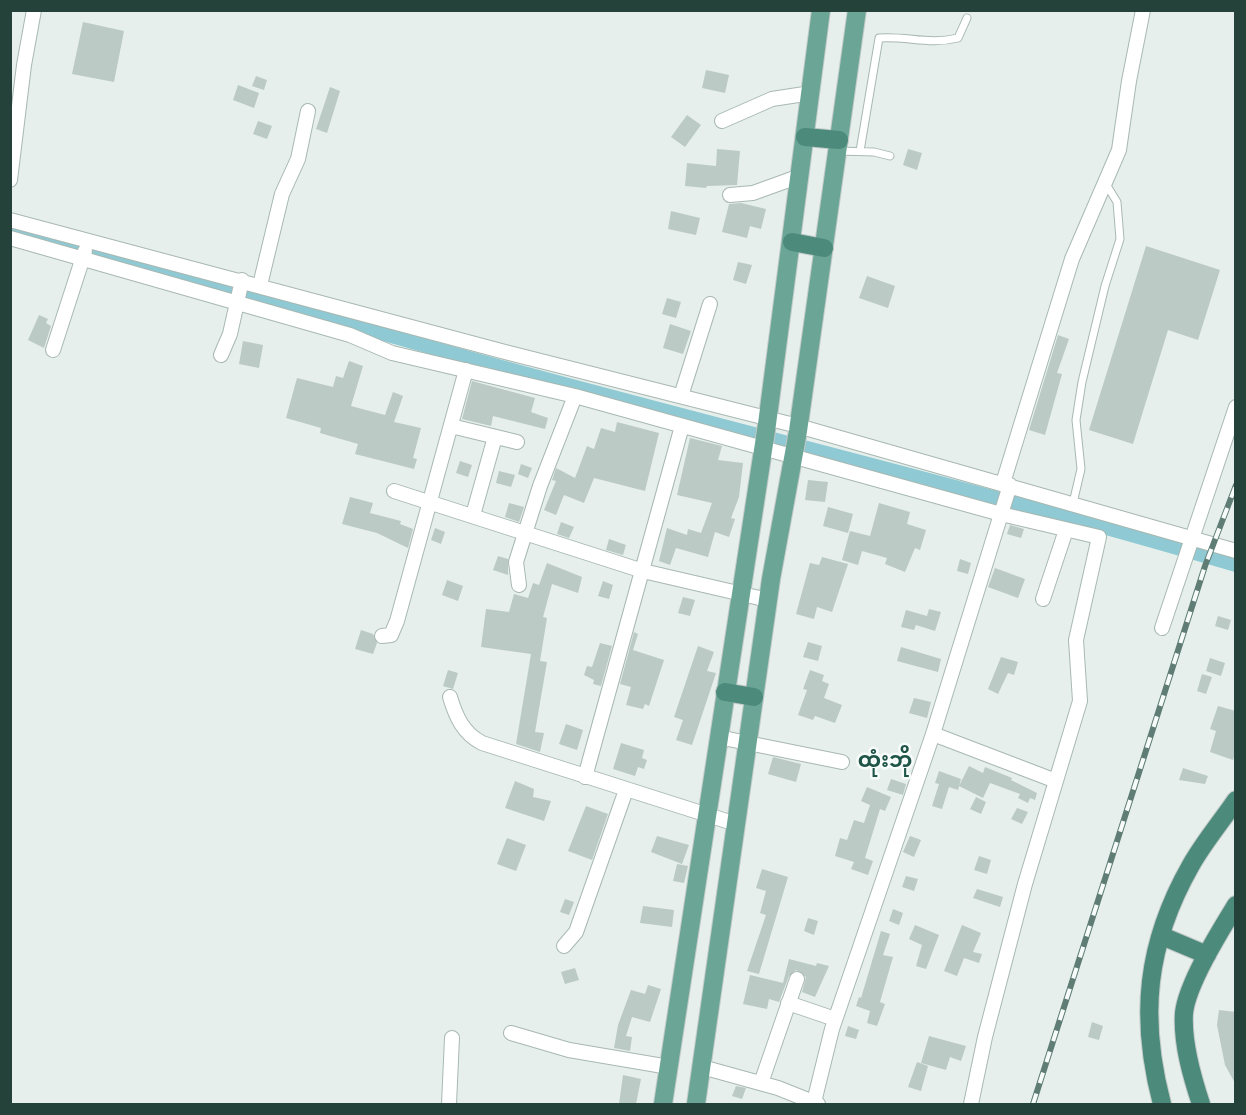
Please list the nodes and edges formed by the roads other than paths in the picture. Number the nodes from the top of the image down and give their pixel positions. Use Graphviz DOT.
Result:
graph roads {
  1 [pos="34,10"];
  2 [pos="821,10"];
  3 [pos="857,10"];
  4 [pos="1143,10"];
  5 [pos="967,18"];
  6 [pos="811,93"];
  7 [pos="308,111"];
  8 [pos="723,121"];
  9 [pos="805,137"];
  10 [pos="838,146"];
  11 [pos="860,151"];
  12 [pos="890,156"];
  13 [pos="800,176"];
  14 [pos="10,180"];
  15 [pos="1106,184"];
  16 [pos="730,195"];
  17 [pos="10,220"];
  18 [pos="10,238"];
  19 [pos="792,242"];
  20 [pos="824,248"];
  21 [pos="86,250"];
  22 [pos="260,285"];
  23 [pos="238,291"];
  24 [pos="711,304"];
  25 [pos="52,350"];
  26 [pos="221,355"];
  27 [pos="466,370"];
  28 [pos="575,396"];
  29 [pos="681,396"];
  30 [pos="1236,407"];
  31 [pos="451,426"];
  32 [pos="682,426"];
  33 [pos="766,432"];
  34 [pos="495,436"];
  35 [pos="796,441"];
  36 [pos="517,442"];
  37 [pos="1007,486"];
  38 [pos="394,491"];
  39 [pos="430,502"];
  40 [pos="1079,506"];
  41 [pos="1002,511"];
  42 [pos="473,515"];
  43 [pos="1073,529"];
  44 [pos="526,531"];
  45 [pos="1189,546"];
  46 [pos="1236,551"];
  47 [pos="643,571"];
  48 [pos="519,585"];
  49 [pos="740,594"];
  50 [pos="1044,599"];
  51 [pos="768,600"];
  52 [pos="1162,628"];
  53 [pos="382,636"];
  54 [pos="725,692"];
  55 [pos="450,697"];
  56 [pos="754,697"];
  57 [pos="933,734"];
  58 [pos="718,737"];
  59 [pos="749,741"];
  60 [pos="842,762"];
  61 [pos="585,777"];
  62 [pos="1056,781"];
  63 [pos="626,790"];
  64 [pos="1236,800"];
  65 [pos="706,817"];
  66 [pos="736,824"];
  67 [pos="1236,905"];
  68 [pos="1162,936"];
  69 [pos="564,946"];
  70 [pos="1207,955"];
  71 [pos="797,979"];
  72 [pos="788,1003"];
  73 [pos="835,1019"];
  74 [pos="511,1033"];
  75 [pos="452,1038"];
  76 [pos="669,1067"];
  77 [pos="702,1067"];
  78 [pos="762,1083"];
  79 [pos="816,1103"];
  80 [pos="449,1104"];
  81 [pos="663,1104"];
  82 [pos="696,1104"];
  83 [pos="971,1104"];
  84 [pos="1162,1104"];
  85 [pos="1200,1104"];
  1 -- 14 [label="street"];
  2 -- 6 [label="main road"];
  3 -- 10 [label="main road"];
  4 -- 15 [label="street"];
  5 -- 11 [label="lane"];
  6 -- 8 [label="street"];
  6 -- 9 [label="main road"];
  7 -- 22 [label="street"];
  9 -- 10 [label="highway"];
  9 -- 13 [label="main road"];
  10 -- 11 [label="lane"];
  10 -- 20 [label="main road"];
  11 -- 12 [label="lane"];
  13 -- 16 [label="street"];
  13 -- 19 [label="main road"];
  15 -- 37 [label="street"];
  15 -- 40 [label="lane"];
  17 -- 21 [label="street"];
  18 -- 21 [label="street"];
  19 -- 20 [label="highway"];
  19 -- 33 [label="main road"];
  20 -- 35 [label="main road"];
  21 -- 23 [label="street"];
  21 -- 23 [label="street"];
  21 -- 25 [label="street"];
  22 -- 23 [label="street"];
  22 -- 29 [label="street"];
  23 -- 26 [label="street"];
  23 -- 27 [label="street"];
  24 -- 29 [label="street"];
  27 -- 28 [label="street"];
  27 -- 31 [label="street"];
  28 -- 32 [label="street"];
  28 -- 44 [label="street"];
  29 -- 33 [label="street"];
  30 -- 45 [label="street"];
  31 -- 34 [label="street"];
  31 -- 39 [label="street"];
  32 -- 33 [label="street"];
  32 -- 47 [label="street"];
  33 -- 35 [label="street"];
  33 -- 35 [label="street"];
  33 -- 49 [label="main road"];
  34 -- 36 [label="street"];
  34 -- 42 [label="street"];
  35 -- 37 [label="street"];
  35 -- 41 [label="street"];
  35 -- 51 [label="main road"];
  37 -- 40 [label="street"];
  37 -- 41 [label="street"];
  38 -- 39 [label="street"];
  39 -- 42 [label="street"];
  39 -- 53 [label="street"];
  40 -- 43 [label="street"];
  40 -- 45 [label="street"];
  41 -- 43 [label="street"];
  41 -- 57 [label="street"];
  42 -- 44 [label="street"];
  43 -- 50 [label="street"];
  43 -- 62 [label="street"];
  44 -- 47 [label="street"];
  44 -- 48 [label="street"];
  45 -- 46 [label="street"];
  45 -- 52 [label="street"];
  47 -- 49 [label="street"];
  47 -- 61 [label="street"];
  49 -- 51 [label="street"];
  49 -- 54 [label="main road"];
  51 -- 56 [label="main road"];
  54 -- 56 [label="highway"];
  54 -- 58 [label="main road"];
  55 -- 61 [label="street"];
  56 -- 59 [label="main road"];
  57 -- 62 [label="street"];
  57 -- 73 [label="street"];
  58 -- 59 [label="street"];
  58 -- 65 [label="main road"];
  59 -- 60 [label="street"];
  59 -- 66 [label="main road"];
  61 -- 63 [label="street"];
  62 -- 83 [label="street"];
  63 -- 65 [label="street"];
  63 -- 69 [label="street"];
  64 -- 68 [label="highway"];
  65 -- 66 [label="street"];
  65 -- 76 [label="main road"];
  66 -- 77 [label="main road"];
  67 -- 70 [label="highway"];
  68 -- 70 [label="highway"];
  68 -- 84 [label="highway"];
  70 -- 85 [label="highway"];
  71 -- 72 [label="street"];
  72 -- 73 [label="street"];
  72 -- 78 [label="street"];
  73 -- 79 [label="street"];
  74 -- 76 [label="street"];
  75 -- 80 [label="street"];
  76 -- 81 [label="main road"];
  77 -- 78 [label="street"];
  77 -- 82 [label="main road"];
  78 -- 79 [label="street"];
}
